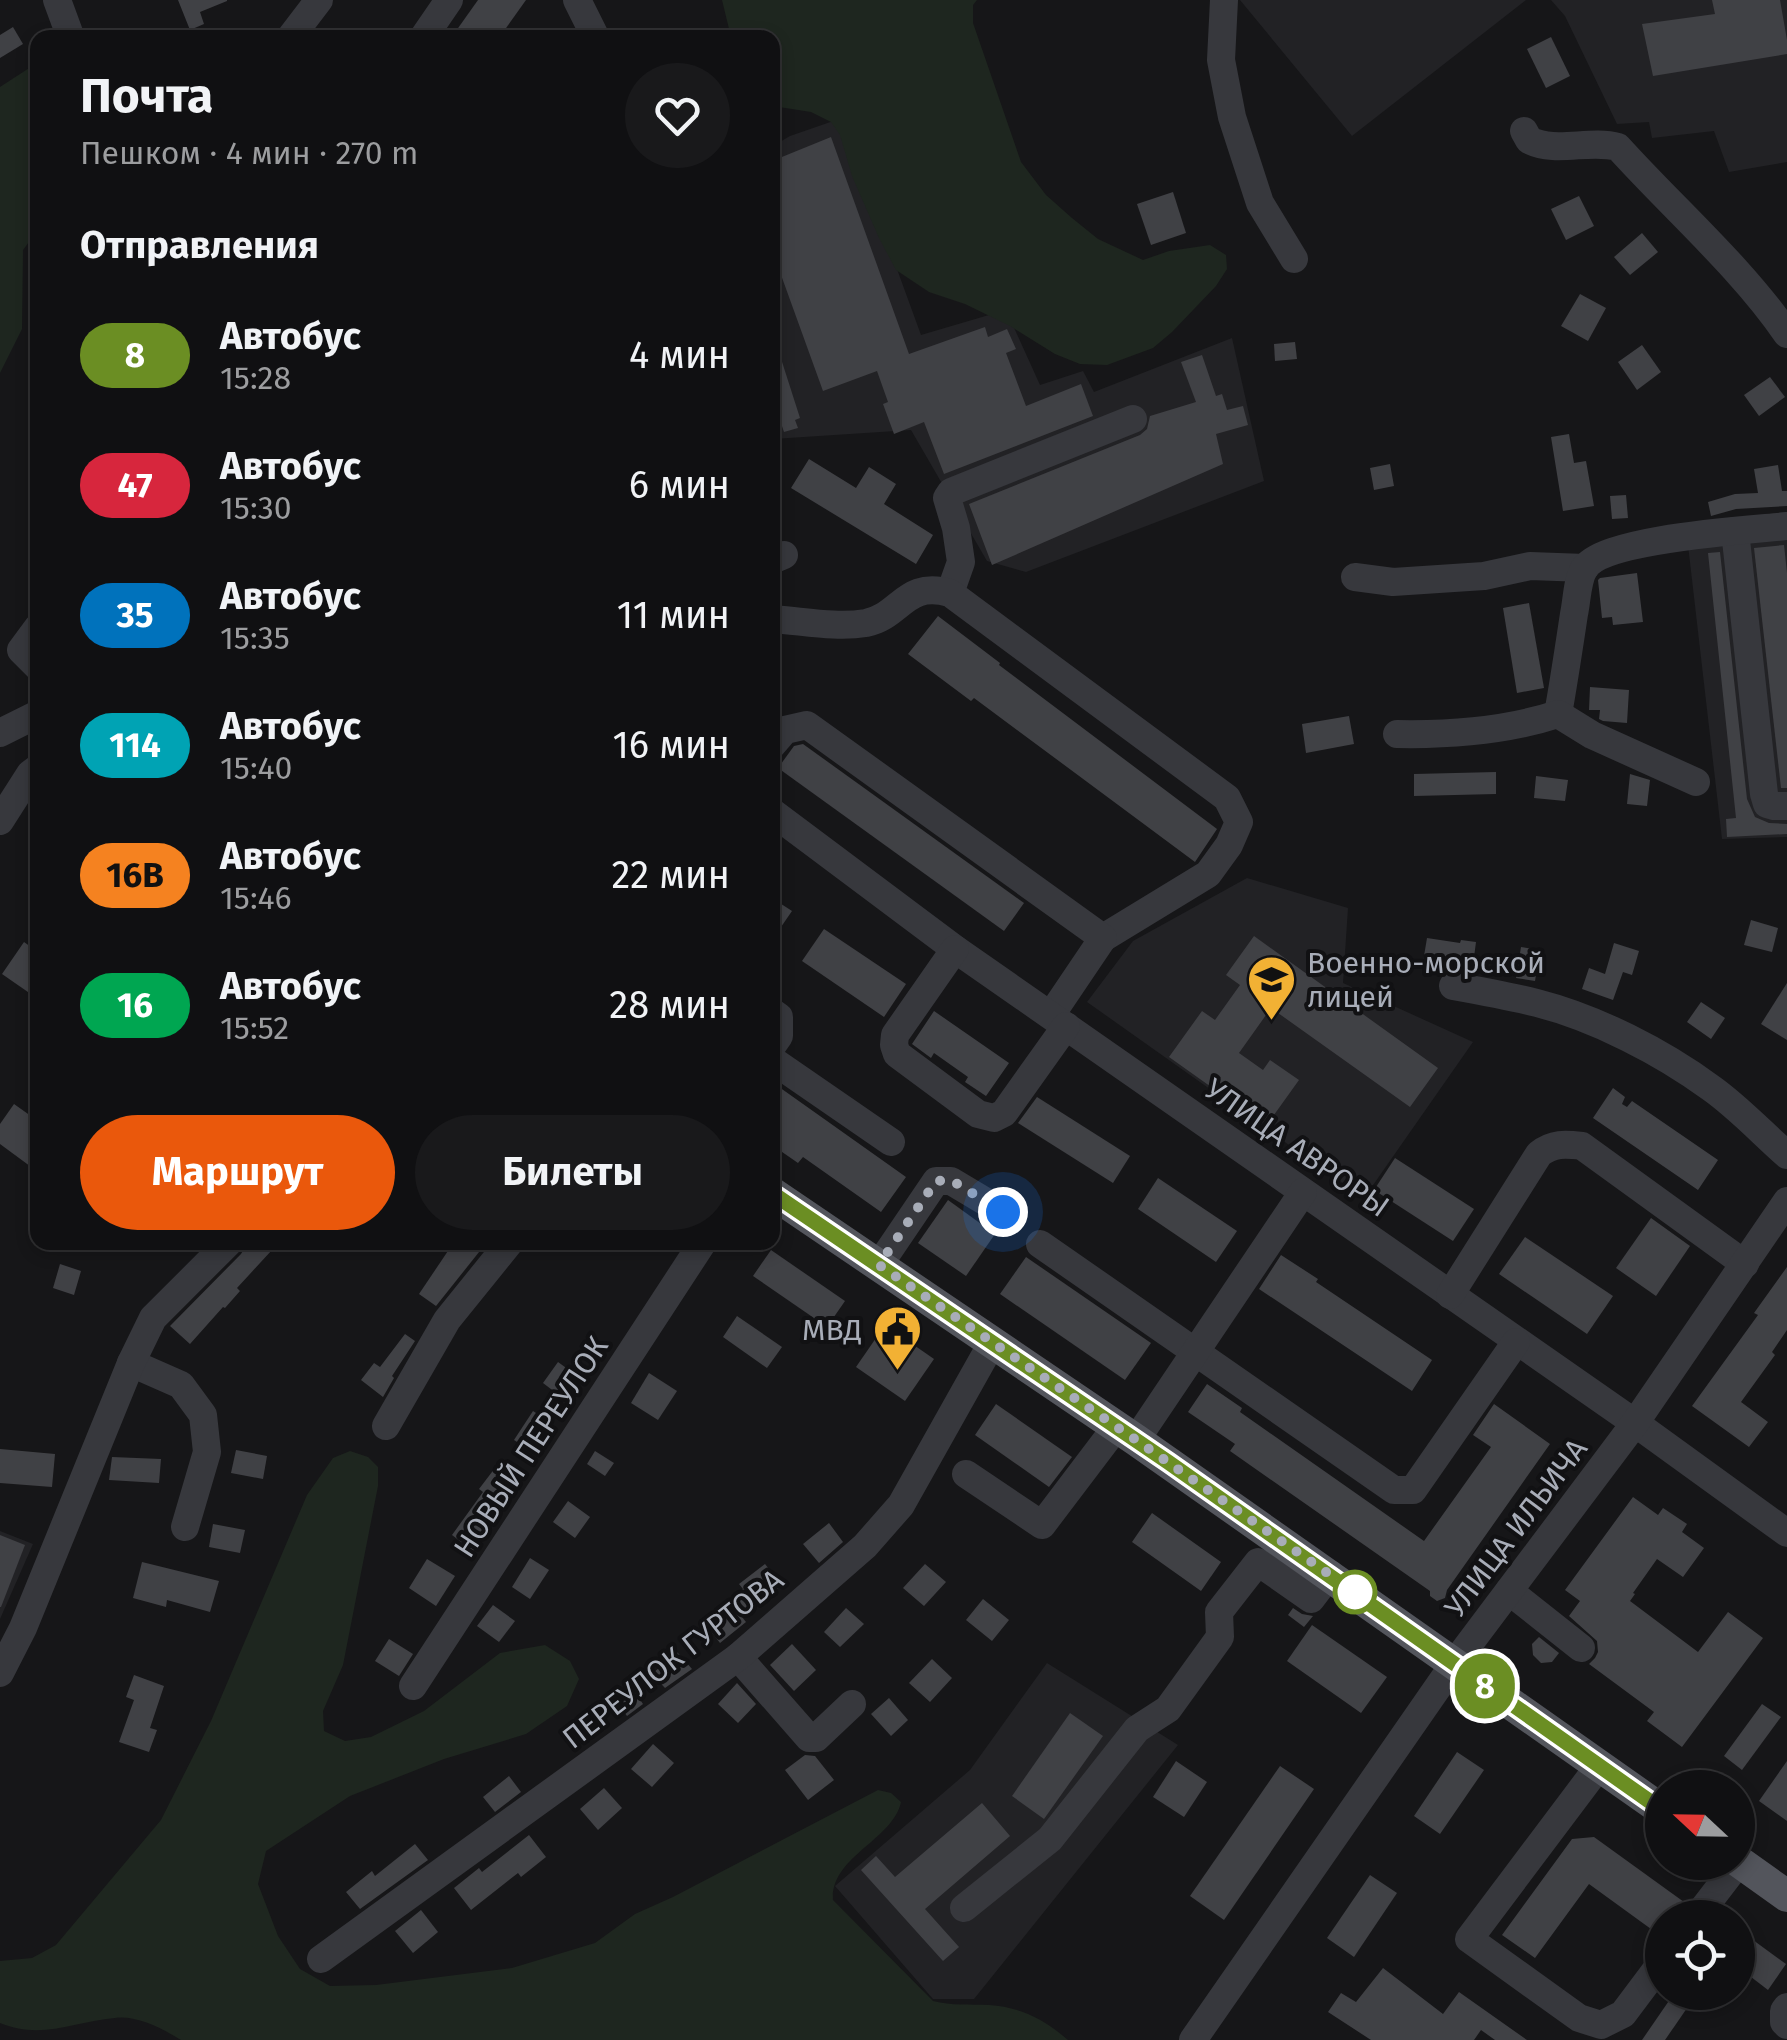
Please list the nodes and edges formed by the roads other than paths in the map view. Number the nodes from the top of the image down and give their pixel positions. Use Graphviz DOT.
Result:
graph roads {
  1 [pos="56,0"];
  2 [pos="319,0"];
  3 [pos="450,0"];
  4 [pos="578,0"];
  5 [pos="1224,0"];
  6 [pos="68,30"];
  7 [pos="296,30"];
  8 [pos="429,30"];
  9 [pos="592,30"];
  10 [pos="1524,131"];
  11 [pos="1294,259"];
  12 [pos="1787,334"];
  13 [pos="1133,419"];
  14 [pos="1787,526"];
  15 [pos="1735,531"];
  16 [pos="1584,568"];
  17 [pos="1355,576"];
  18 [pos="950,592"];
  19 [pos="780,620"];
  20 [pos="30,638"];
  21 [pos="30,659"];
  22 [pos="1558,714"];
  23 [pos="30,718"];
  24 [pos="0,733"];
  25 [pos="1396,734"];
  26 [pos="780,736"];
  27 [pos="30,774"];
  28 [pos="1696,782"];
  29 [pos="1787,806"];
  30 [pos="780,818"];
  31 [pos="0,821"];
  32 [pos="1103,938"];
  33 [pos="955,949"];
  34 [pos="1453,986"];
  35 [pos="1058,1021"];
  36 [pos="780,1065"];
  37 [pos="892,1142"];
  38 [pos="1787,1156"];
  39 [pos="1304,1192"];
  40 [pos="780,1198"];
  41 [pos="1787,1201"];
  42 [pos="1003,1212"];
  43 [pos="1040,1244"];
  44 [pos="221,1250"];
  45 [pos="504,1250"];
  46 [pos="698,1250"];
  47 [pos="1745,1264"];
  48 [pos="879,1265"];
  49 [pos="1450,1295"];
  50 [pos="1516,1342"];
  51 [pos="992,1343"];
  52 [pos="1194,1351"];
  53 [pos="131,1363"];
  54 [pos="1635,1424"];
  55 [pos="386,1426"];
  56 [pos="1126,1433"];
  57 [pos="966,1474"];
  58 [pos="184,1527"];
  59 [pos="1787,1533"];
  60 [pos="1330,1574"];
  61 [pos="1509,1591"];
  62 [pos="1581,1648"];
  63 [pos="738,1657"];
  64 [pos="1454,1664"];
  65 [pos="0,1673"];
  66 [pos="413,1686"];
  67 [pos="852,1704"];
  68 [pos="1599,1766"];
  69 [pos="1645,1798"];
  70 [pos="1755,1873"];
  71 [pos="1787,1896"];
  72 [pos="964,1908"];
  73 [pos="321,1959"];
  74 [pos="1645,1985"];
  75 [pos="1787,2007"];
  76 [pos="1787,2025"];
  77 [pos="1193,2040"];
  1 -- 6 [label="street"];
  2 -- 7 [label="street"];
  3 -- 8 [label="street"];
  4 -- 9 [label="street"];
  5 -- 11 [label="street"];
  10 -- 12 [label="street"];
  13 -- 18 [label="street"];
  14 -- 15 [label="street"];
  15 -- 16 [label="street"];
  15 -- 29 [label="street"];
  16 -- 17 [label="street"];
  16 -- 22 [label="street"];
  18 -- 19 [label="street"];
  18 -- 32 [label="street"];
  20 -- 21 [label="street"];
  22 -- 25 [label="street"];
  22 -- 28 [label="street"];
  23 -- 24 [label="street"];
  26 -- 32 [label="street"];
  27 -- 31 [label="street"];
  30 -- 33 [label="street, УЛИЦА АВРОРЫ"];
  32 -- 35 [label="street"];
  33 -- 35 [label="street, УЛИЦА АВРОРЫ"];
  33 -- 35 [label="street"];
  34 -- 38 [label="street"];
  35 -- 39 [label="street, УЛИЦА АВРОРЫ"];
  36 -- 37 [label="street"];
  39 -- 49 [label="street, УЛИЦА АВРОРЫ"];
  39 -- 52 [label="street"];
  40 -- 48 [label="main road"];
  41 -- 47 [label="street, УЛИЦА ИЛЬИЧА"];
  42 -- 48 [label="street"];
  43 -- 52 [label="street"];
  44 -- 53 [label="street"];
  45 -- 55 [label="street"];
  46 -- 66 [label="street, НОВЫЙ ПЕРЕУЛОК"];
  47 -- 49 [label="street"];
  47 -- 54 [label="street, УЛИЦА ИЛЬИЧА"];
  48 -- 51 [label="main road"];
  49 -- 50 [label="street, УЛИЦА АВРОРЫ"];
  50 -- 52 [label="street"];
  50 -- 54 [label="street, УЛИЦА АВРОРЫ"];
  51 -- 56 [label="main road"];
  51 -- 63 [label="street, ПЕРЕУЛОК ГУРТОВА"];
  52 -- 56 [label="street"];
  53 -- 58 [label="street"];
  53 -- 65 [label="street"];
  54 -- 59 [label="street, УЛИЦА АВРОРЫ"];
  54 -- 61 [label="street, УЛИЦА ИЛЬИЧА"];
  56 -- 57 [label="street"];
  56 -- 60 [label="main road"];
  60 -- 64 [label="main road"];
  60 -- 72 [label="street"];
  61 -- 62 [label="street"];
  61 -- 64 [label="street, УЛИЦА ИЛЬИЧА"];
  63 -- 67 [label="street"];
  63 -- 73 [label="street, ПЕРЕУЛОК ГУРТОВА"];
  64 -- 68 [label="main road"];
  64 -- 77 [label="street, УЛИЦА ИЛЬИЧА"];
  68 -- 69 [label="main road"];
  68 -- 74 [label="street"];
  70 -- 71 [label="main road"];
  75 -- 76 [label="street"];
}
